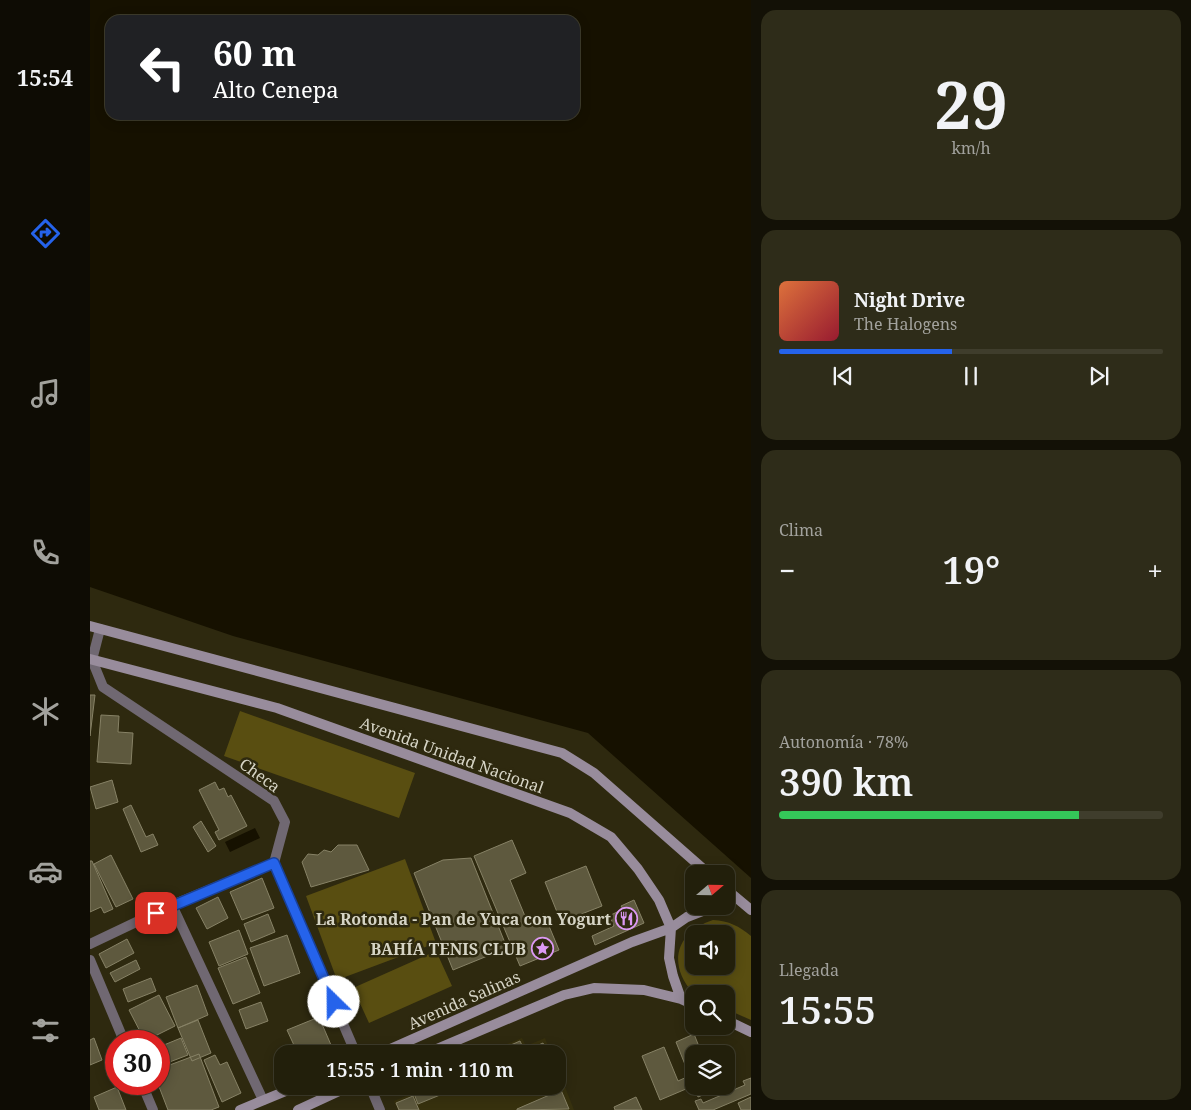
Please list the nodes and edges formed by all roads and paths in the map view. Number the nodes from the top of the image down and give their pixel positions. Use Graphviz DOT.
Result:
graph roads {
  1 [pos="95,628"];
  2 [pos="91,660"];
  3 [pos="274,863"];
  4 [pos="699,865"];
  5 [pos="735,896"];
  6 [pos="172,905"];
  7 [pos="735,906"];
  8 [pos="748,907"];
  9 [pos="693,915"];
  10 [pos="671,928"];
  11 [pos="90,944"];
  12 [pos="90,960"];
  13 [pos="682,999"];
  14 [pos="685,1000"];
  15 [pos="735,1024"];
  16 [pos="119,1030"];
  17 [pos="751,1032"];
  18 [pos="352,1045"];
  19 [pos="399,1045"];
  20 [pos="446,1045"];
  21 [pos="147,1095"];
  22 [pos="276,1095"];
  23 [pos="330,1095"];
  24 [pos="374,1095"];
  25 [pos="263,1100"];
  26 [pos="153,1110"];
  27 [pos="240,1110"];
  28 [pos="298,1110"];
  29 [pos="380,1110"];
  1 -- 2 [label="street"];
  1 -- 4 [label="main road, Avenida Unidad Nacional"];
  2 -- 3 [label="street, Checa"];
  2 -- 10 [label="main road, Avenida Unidad Nacional"];
  3 -- 6 [label="street"];
  3 -- 18 [label="street"];
  5 -- 8 [label="main road"];
  6 -- 11 [label="street"];
  6 -- 25 [label="street"];
  7 -- 8 [label="main road"];
  9 -- 10 [label="main road, Avenida Salinas"];
  10 -- 13 [label="main road, Avenida Unidad Nacional"];
  10 -- 19 [label="main road, Avenida Salinas"];
  12 -- 16 [label="street"];
  13 -- 14 [label="main road"];
  13 -- 20 [label="main road, Avenida Salinas"];
  15 -- 17 [label="main road"];
  21 -- 26 [label="street"];
  22 -- 25 [label="main road"];
  23 -- 28 [label="main road"];
  24 -- 29 [label="street"];
  25 -- 27 [label="main road"];
}
